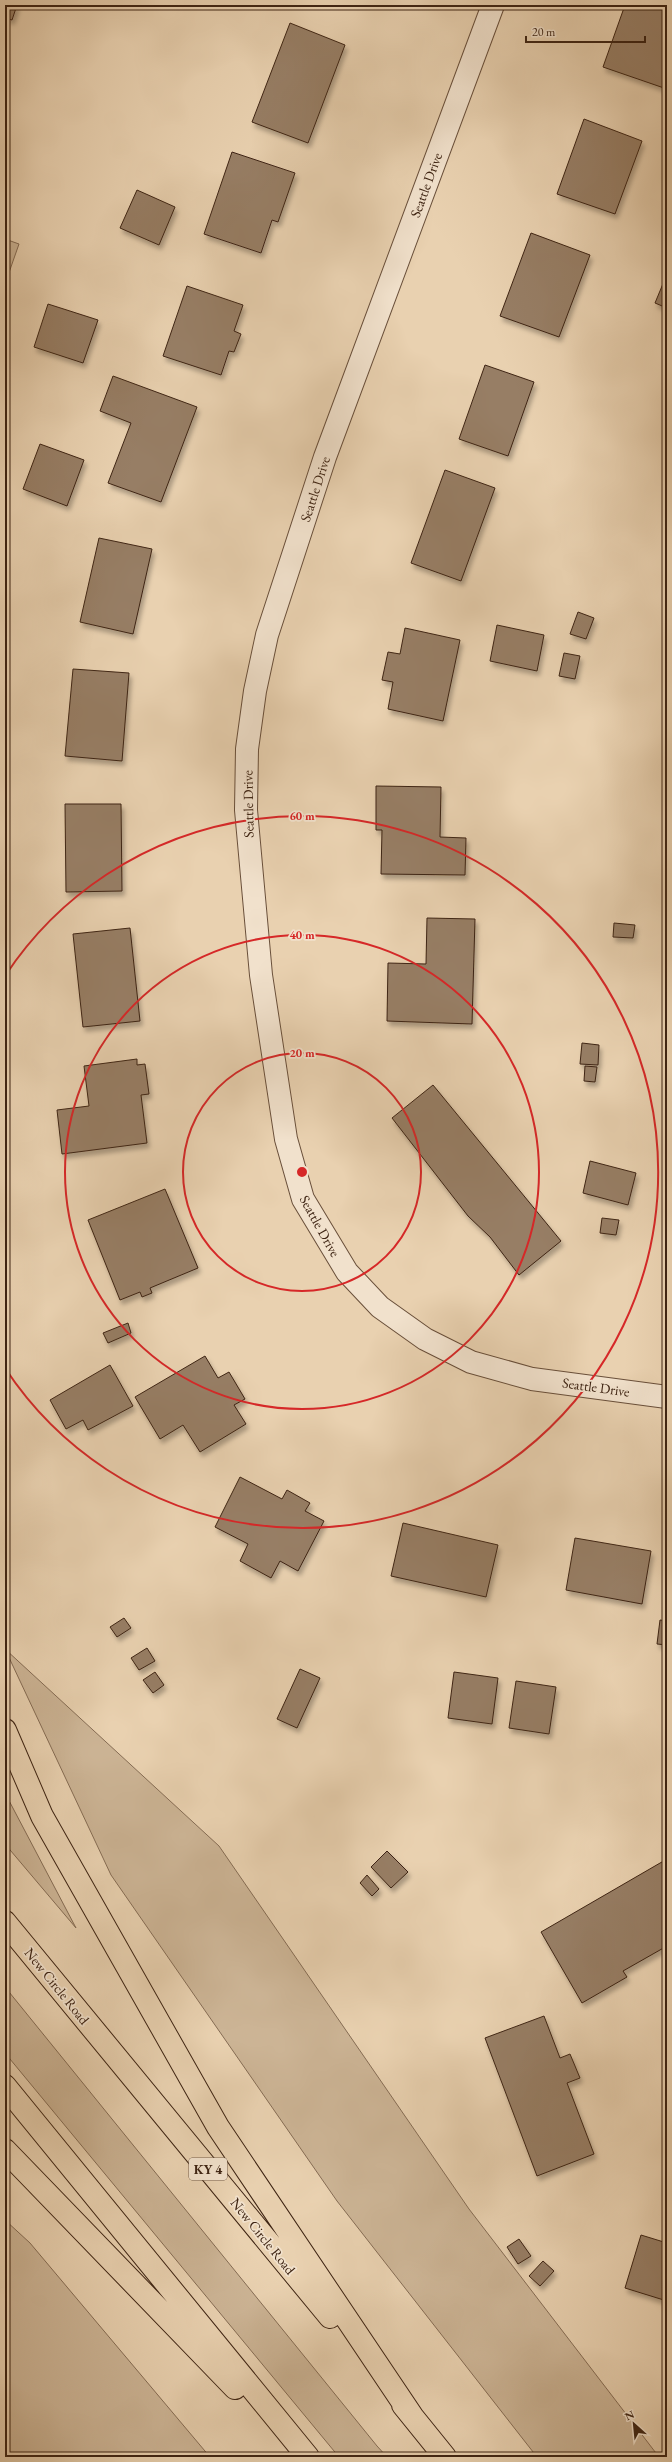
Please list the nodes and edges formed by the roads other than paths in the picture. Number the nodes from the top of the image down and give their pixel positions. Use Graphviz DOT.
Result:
graph roads {
  1 [pos="493,5"];
  2 [pos="667,1397"];
  3 [pos="5,1730"];
  4 [pos="5,1922"];
  5 [pos="5,2086"];
  6 [pos="5,2150"];
  7 [pos="412,2416"];
  8 [pos="302,2457"];
  9 [pos="308,2457"];
  10 [pos="446,2457"];
  1 -- 2 [label="street, Seattle Drive"];
  3 -- 7 [label="highway"];
  4 -- 7 [label="highway, New Circle Road / KY 4"];
  5 -- 9 [label="highway"];
  6 -- 8 [label="highway"];
  7 -- 10 [label="highway, New Circle Road / KY 4"];
}
